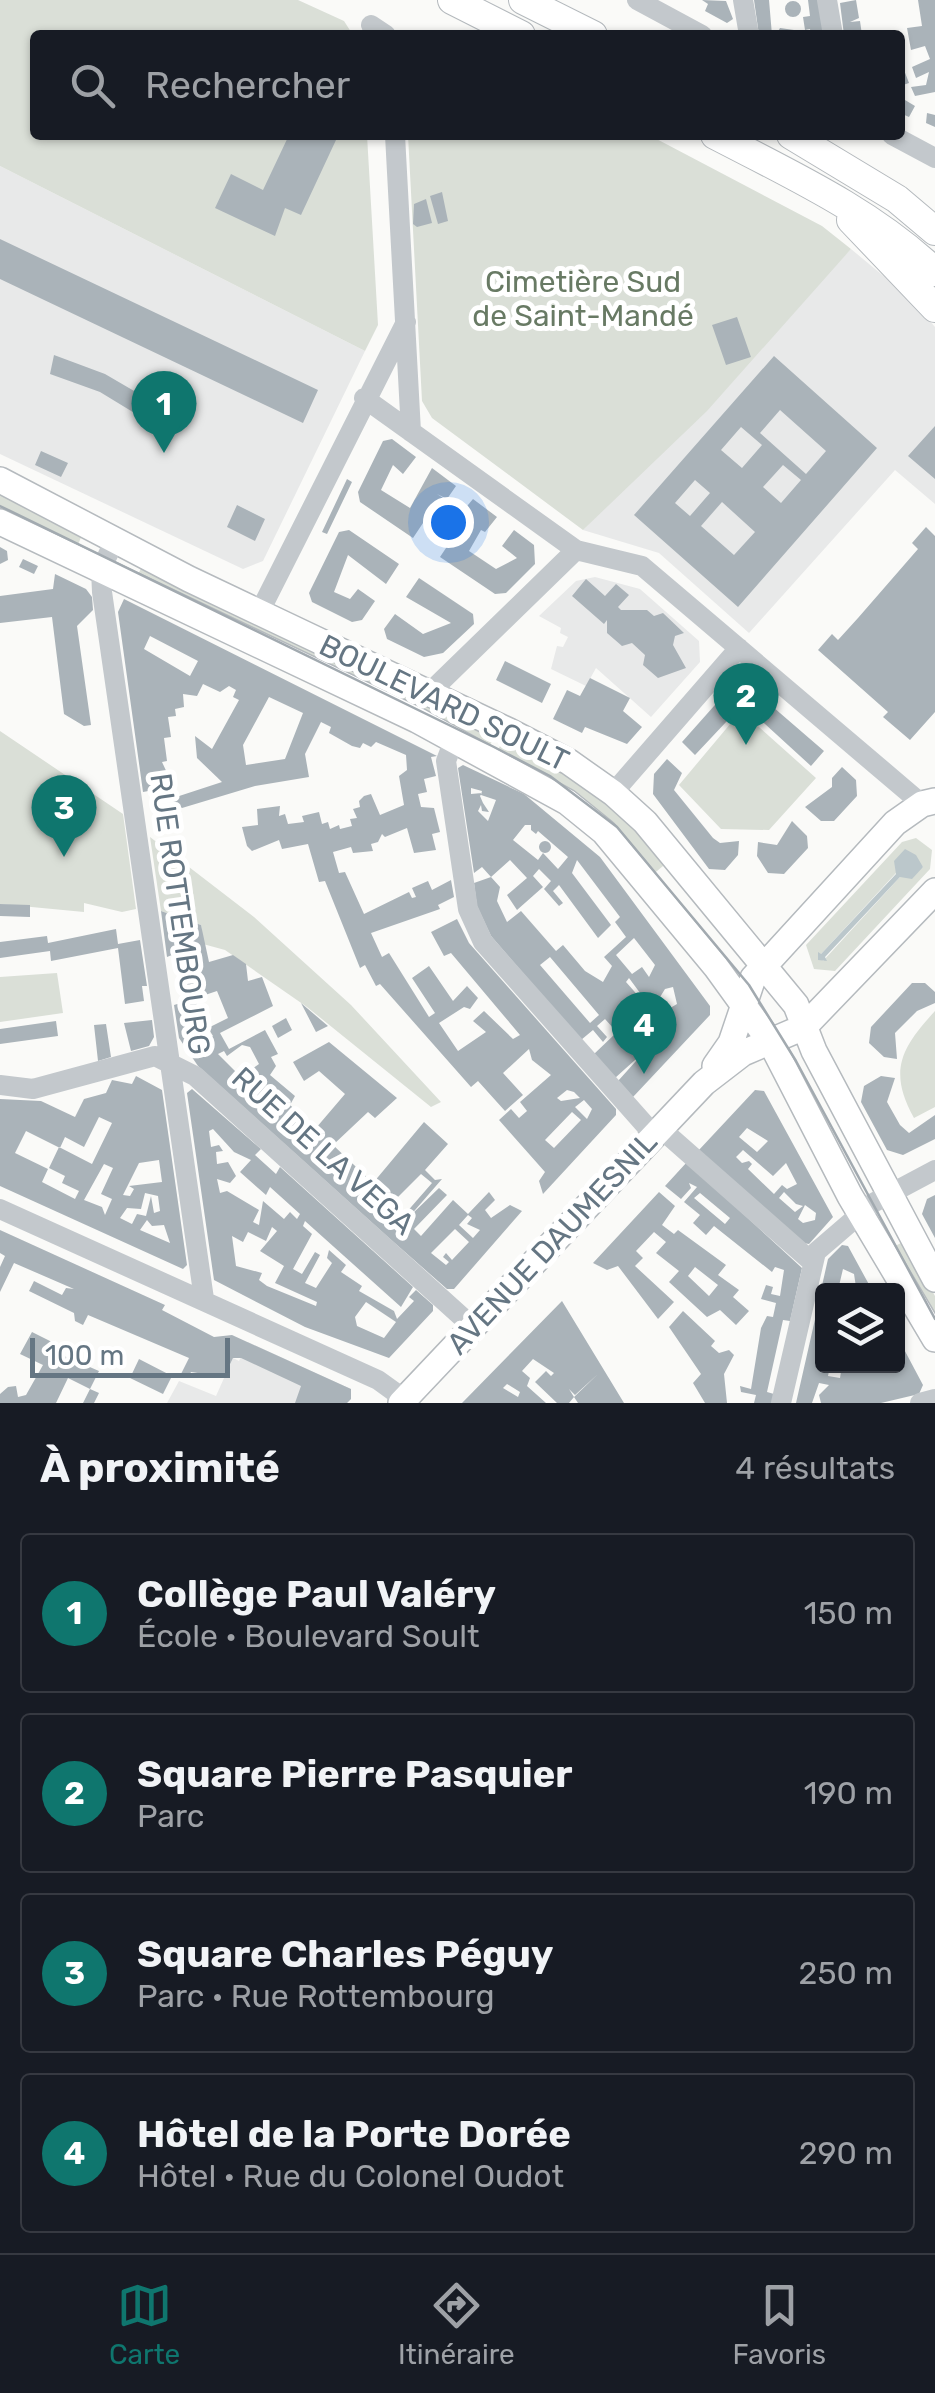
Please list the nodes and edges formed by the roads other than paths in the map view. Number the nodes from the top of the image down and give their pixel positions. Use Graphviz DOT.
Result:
graph roads {
  1 [pos="452,0"];
  2 [pos="523,0"];
  3 [pos="636,0"];
  4 [pos="743,0"];
  5 [pos="828,0"];
  6 [pos="511,30"];
  7 [pos="583,30"];
  8 [pos="693,30"];
  9 [pos="748,30"];
  10 [pos="831,30"];
  11 [pos="395,140"];
  12 [pos="725,140"];
  13 [pos="799,140"];
  14 [pos="901,140"];
  15 [pos="935,158"];
  16 [pos="826,193"];
  17 [pos="897,199"];
  18 [pos="935,210"];
  19 [pos="935,230"];
  20 [pos="935,272"];
  21 [pos="935,308"];
  22 [pos="406,322"];
  23 [pos="364,398"];
  24 [pos="411,432"];
  25 [pos="0,480"];
  26 [pos="0,522"];
  27 [pos="115,539"];
  28 [pos="576,550"];
  29 [pos="101,570"];
  30 [pos="259,614"];
  31 [pos="734,642"];
  32 [pos="427,695"];
  33 [pos="454,740"];
  34 [pos="613,793"];
  35 [pos="931,807"];
  36 [pos="935,891"];
  37 [pos="765,966"];
  38 [pos="746,1006"];
  39 [pos="804,1027"];
  40 [pos="766,1036"];
  41 [pos="170,1061"];
  42 [pos="704,1082"];
  43 [pos="0,1085"];
  44 [pos="657,1131"];
  45 [pos="935,1170"];
  46 [pos="890,1192"];
  47 [pos="0,1209"];
  48 [pos="860,1212"];
  49 [pos="811,1260"];
  50 [pos="935,1279"];
  51 [pos="204,1299"];
  52 [pos="474,1327"];
  53 [pos="935,1339"];
  54 [pos="935,1399"];
  55 [pos="405,1402"];
  56 [pos="781,1403"];
  57 [pos="920,1403"];
  1 -- 6 [label="highway"];
  2 -- 7 [label="highway"];
  3 -- 8 [label="street"];
  4 -- 9 [label="street"];
  5 -- 10 [label="street"];
  11 -- 22 [label="street"];
  12 -- 16 [label="highway"];
  13 -- 17 [label="highway"];
  14 -- 15 [label="street"];
  16 -- 20 [label="highway"];
  16 -- 21 [label="highway"];
  17 -- 18 [label="highway"];
  17 -- 19 [label="highway"];
  22 -- 23 [label="street"];
  22 -- 24 [label="street"];
  23 -- 24 [label="street"];
  23 -- 30 [label="street"];
  24 -- 28 [label="street"];
  25 -- 27 [label="main road, BOULEVARD SOULT"];
  26 -- 29 [label="main road, BOULEVARD SOULT"];
  27 -- 29 [label="street"];
  27 -- 30 [label="main road, BOULEVARD SOULT"];
  28 -- 31 [label="street"];
  28 -- 32 [label="street"];
  29 -- 33 [label="main road, BOULEVARD SOULT"];
  29 -- 41 [label="street, RUE ROTTEMBOURG"];
  30 -- 32 [label="main road, BOULEVARD SOULT"];
  31 -- 34 [label="street"];
  31 -- 35 [label="street"];
  32 -- 34 [label="main road, BOULEVARD SOULT"];
  33 -- 38 [label="main road, BOULEVARD SOULT"];
  33 -- 44 [label="street"];
  34 -- 37 [label="main road, BOULEVARD SOULT"];
  35 -- 37 [label="main road, AVENUE DAUMESNIL"];
  36 -- 39 [label="main road"];
  37 -- 38 [label="main road, AVENUE DAUMESNIL"];
  37 -- 39 [label="main road, BOULEVARD SOULT"];
  38 -- 40 [label="main road, BOULEVARD SOULT"];
  38 -- 42 [label="main road, AVENUE DAUMESNIL"];
  39 -- 40 [label="main road, AVENUE DAUMESNIL"];
  39 -- 46 [label="main road, BOULEVARD SOULT"];
  40 -- 42 [label="main road, AVENUE DAUMESNIL"];
  40 -- 48 [label="main road, BOULEVARD SOULT"];
  41 -- 43 [label="street"];
  41 -- 51 [label="street, RUE ROTTEMBOURG"];
  41 -- 52 [label="street, RUE DE LA VEGA"];
  42 -- 44 [label="main road, AVENUE DAUMESNIL"];
  44 -- 49 [label="street"];
  44 -- 52 [label="main road, AVENUE DAUMESNIL"];
  45 -- 46 [label="street"];
  46 -- 48 [label="street"];
  46 -- 50 [label="main road, BOULEVARD SOULT"];
  47 -- 51 [label="street"];
  48 -- 49 [label="street"];
  48 -- 53 [label="main road, BOULEVARD SOULT"];
  49 -- 56 [label="street"];
  51 -- 55 [label="street"];
  52 -- 55 [label="main road, AVENUE DAUMESNIL"];
  54 -- 57 [label="street"];
}
